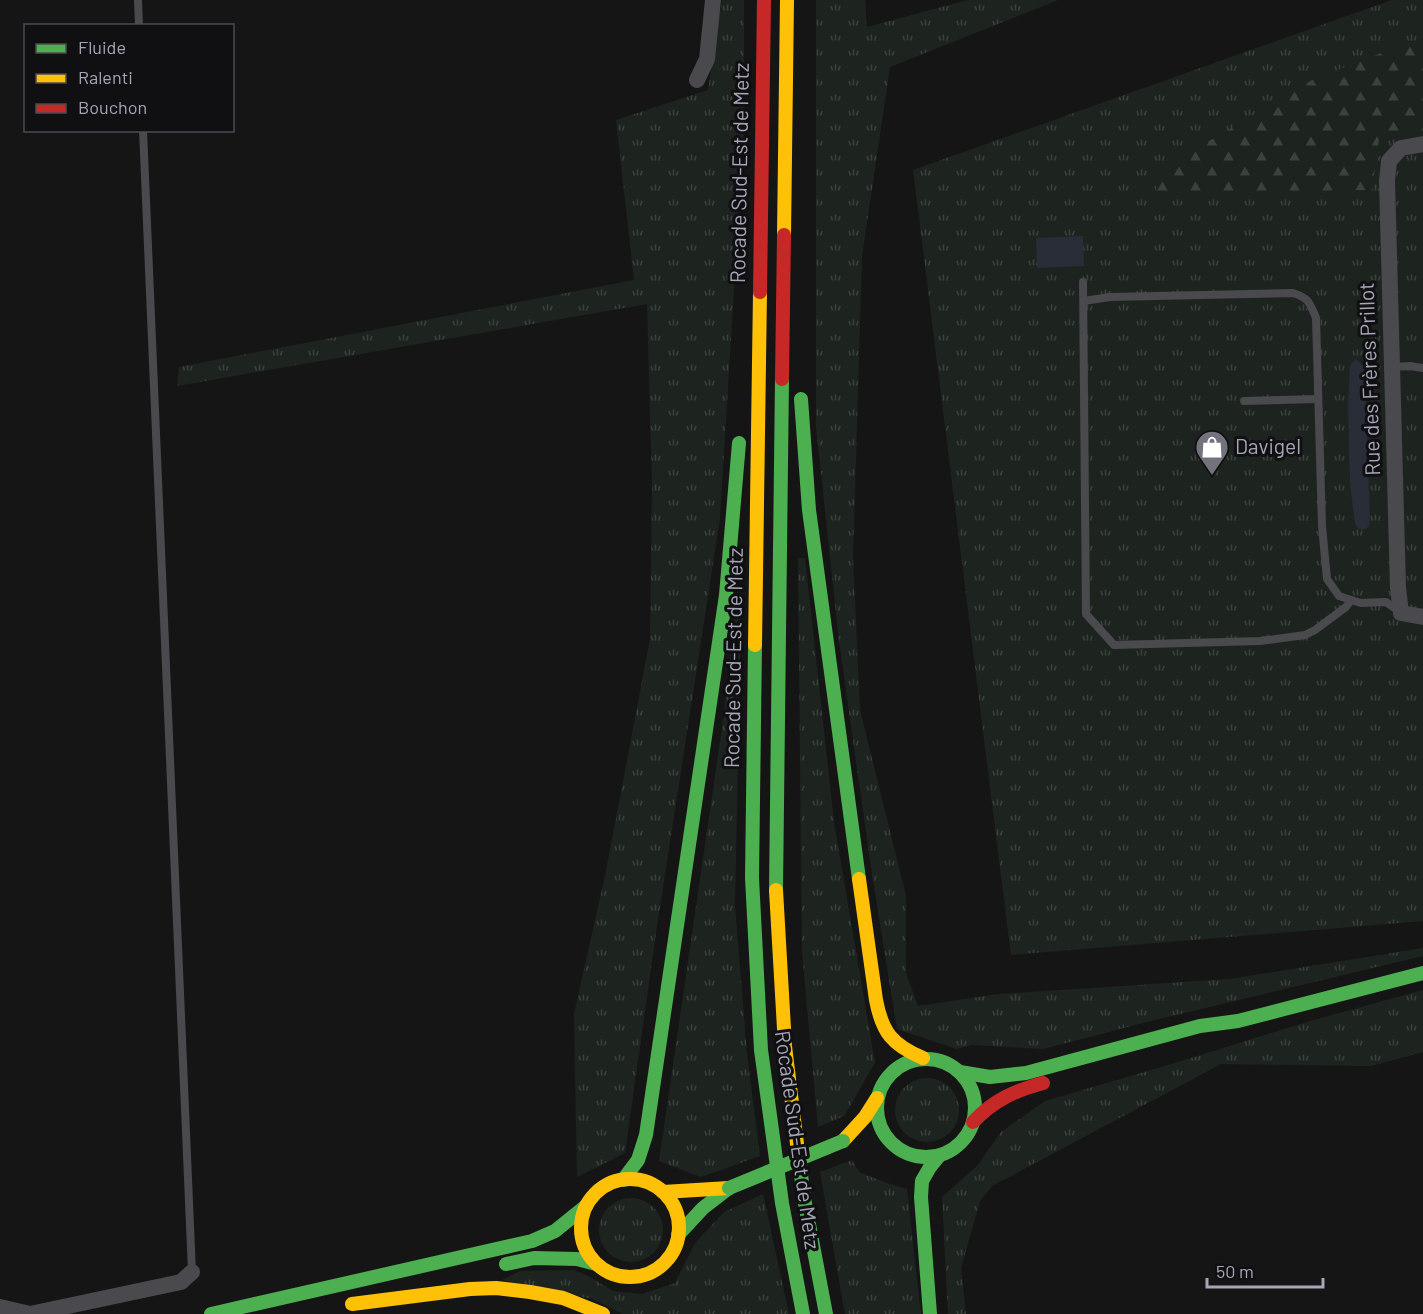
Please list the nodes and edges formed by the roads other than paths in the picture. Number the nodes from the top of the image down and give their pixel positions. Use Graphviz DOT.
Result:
graph roads {
  1 [pos="138,0"];
  2 [pos="713,0"];
  3 [pos="764,0"];
  4 [pos="787,0"];
  5 [pos="139,24"];
  6 [pos="697,80"];
  7 [pos="143,132"];
  8 [pos="1423,144"];
  9 [pos="762,167"];
  10 [pos="785,177"];
  11 [pos="1083,282"];
  12 [pos="1084,301"];
  13 [pos="796,332"];
  14 [pos="746,358"];
  15 [pos="1392,367"];
  16 [pos="1423,368"];
  17 [pos="800,391"];
  18 [pos="1318,399"];
  19 [pos="1244,401"];
  20 [pos="740,429"];
  21 [pos="1351,600"];
  22 [pos="1401,613"];
  23 [pos="1423,617"];
  24 [pos="1423,974"];
  25 [pos="1238,1021"];
  26 [pos="923,1059"];
  27 [pos="960,1072"];
  28 [pos="877,1098"];
  29 [pos="974,1122"];
  30 [pos="843,1141"];
  31 [pos="861,1144"];
  32 [pos="879,1144"];
  33 [pos="894,1146"];
  34 [pos="939,1156"];
  35 [pos="623,1180"];
  36 [pos="729,1188"];
  37 [pos="663,1192"];
  38 [pos="586,1206"];
  39 [pos="678,1235"];
  40 [pos="596,1264"];
  41 [pos="495,1266"];
  42 [pos="192,1272"];
  43 [pos="441,1279"];
  44 [pos="0,1307"];
  45 [pos="30,1314"];
  46 [pos="211,1314"];
  47 [pos="603,1314"];
  48 [pos="803,1314"];
  49 [pos="826,1314"];
  50 [pos="930,1314"];
  1 -- 5 [label="lane"];
  2 -- 6 [label="street"];
  3 -- 9 [label="main road, Rocade Sud-Est de Metz"];
  4 -- 10 [label="main road, Rocade Sud-Est de Metz"];
  7 -- 42 [label="lane"];
  8 -- 15 [label="street, Rue des Frères Prillot"];
  9 -- 14 [label="main road"];
  9 -- 48 [label="main road, Rocade Sud-Est de Metz"];
  10 -- 13 [label="main road"];
  10 -- 49 [label="main road, Rocade Sud-Est de Metz"];
  11 -- 12 [label="lane"];
  12 -- 18 [label="lane"];
  12 -- 21 [label="lane"];
  15 -- 16 [label="lane"];
  15 -- 22 [label="street, Rue des Frères Prillot"];
  17 -- 26 [label="main road"];
  18 -- 19 [label="lane"];
  18 -- 21 [label="lane"];
  20 -- 35 [label="main road"];
  21 -- 22 [label="lane"];
  22 -- 23 [label="street"];
  24 -- 25 [label="main road"];
  25 -- 27 [label="main road"];
  25 -- 29 [label="main road"];
  26 -- 27 [label="main road"];
  26 -- 28 [label="main road"];
  27 -- 29 [label="main road"];
  28 -- 30 [label="main road"];
  28 -- 33 [label="main road"];
  29 -- 34 [label="main road"];
  30 -- 31 [label="main road"];
  30 -- 36 [label="main road, bridge"];
  32 -- 33 [label="main road"];
  33 -- 34 [label="main road"];
  34 -- 50 [label="main road"];
  35 -- 37 [label="main road"];
  35 -- 38 [label="main road"];
  36 -- 37 [label="main road"];
  36 -- 39 [label="main road"];
  37 -- 39 [label="main road"];
  38 -- 40 [label="main road"];
  38 -- 46 [label="main road"];
  39 -- 40 [label="main road"];
  40 -- 41 [label="main road"];
  42 -- 45 [label="street"];
  43 -- 47 [label="main road"];
  44 -- 45 [label="street"];
}
